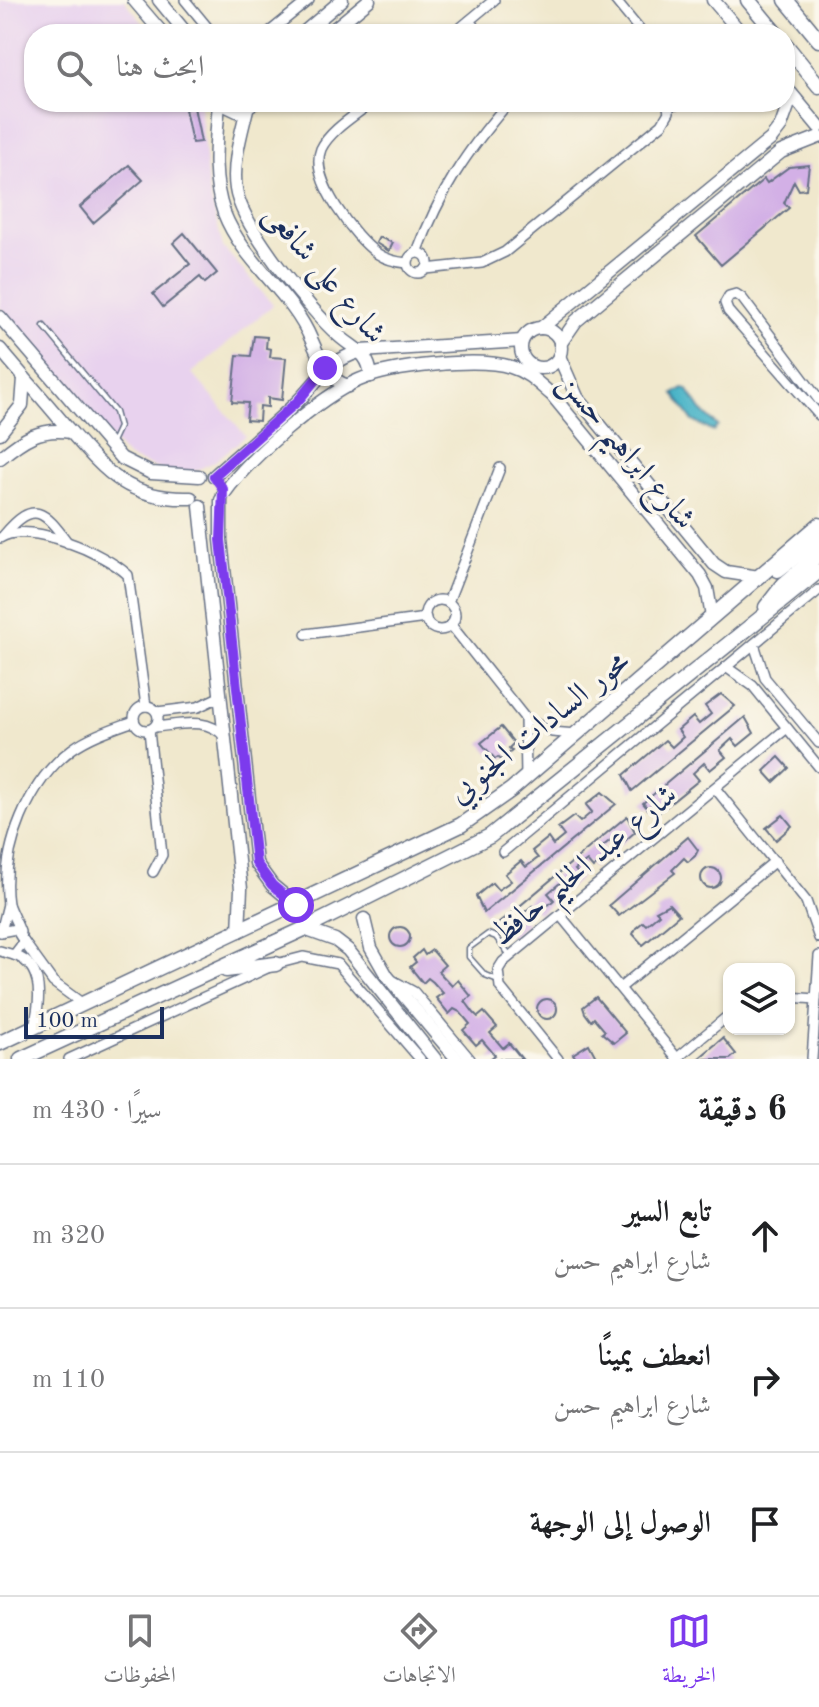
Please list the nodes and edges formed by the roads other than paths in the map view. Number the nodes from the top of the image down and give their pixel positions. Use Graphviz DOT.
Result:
graph roads {
  1 [pos="134,0"];
  2 [pos="159,0"];
  3 [pos="185,0"];
  4 [pos="309,0"];
  5 [pos="342,0"];
  6 [pos="369,0"];
  7 [pos="494,0"];
  8 [pos="615,0"];
  9 [pos="713,0"];
  10 [pos="748,0"];
  11 [pos="786,0"];
  12 [pos="469,21"];
  13 [pos="154,24"];
  14 [pos="179,24"];
  15 [pos="205,24"];
  16 [pos="279,24"];
  17 [pos="314,24"];
  18 [pos="340,24"];
  19 [pos="465,24"];
  20 [pos="472,24"];
  21 [pos="635,24"];
  22 [pos="733,24"];
  23 [pos="768,24"];
  24 [pos="819,40"];
  25 [pos="795,56"];
  26 [pos="819,86"];
  27 [pos="795,98"];
  28 [pos="218,112"];
  29 [pos="250,112"];
  30 [pos="360,112"];
  31 [pos="501,112"];
  32 [pos="667,112"];
  33 [pos="784,112"];
  34 [pos="819,127"];
  35 [pos="819,137"];
  36 [pos="690,205"];
  37 [pos="700,217"];
  38 [pos="417,253"];
  39 [pos="407,263"];
  40 [pos="426,269"];
  41 [pos="746,303"];
  42 [pos="732,315"];
  43 [pos="0,317"];
  44 [pos="44,326"];
  45 [pos="541,328"];
  46 [pos="522,341"];
  47 [pos="0,349"];
  48 [pos="560,350"];
  49 [pos="361,351"];
  50 [pos="325,368"];
  51 [pos="529,370"];
  52 [pos="371,376"];
  53 [pos="24,378"];
  54 [pos="348,386"];
  55 [pos="819,400"];
  56 [pos="819,415"];
  57 [pos="71,432"];
  58 [pos="0,433"];
  59 [pos="109,448"];
  60 [pos="0,458"];
  61 [pos="500,468"];
  62 [pos="199,476"];
  63 [pos="214,476"];
  64 [pos="222,497"];
  65 [pos="196,502"];
  66 [pos="819,525"];
  67 [pos="2,537"];
  68 [pos="819,539"];
  69 [pos="68,543"];
  70 [pos="819,554"];
  71 [pos="819,571"];
  72 [pos="759,577"];
  73 [pos="817,595"];
  74 [pos="448,602"];
  75 [pos="712,617"];
  76 [pos="426,618"];
  77 [pos="758,621"];
  78 [pos="451,625"];
  79 [pos="306,634"];
  80 [pos="754,644"];
  81 [pos="726,667"];
  82 [pos="237,694"];
  83 [pos="221,696"];
  84 [pos="146,706"];
  85 [pos="157,712"];
  86 [pos="525,718"];
  87 [pos="134,721"];
  88 [pos="787,728"];
  89 [pos="152,729"];
  90 [pos="576,734"];
  91 [pos="225,737"];
  92 [pos="819,743"];
  93 [pos="819,767"];
  94 [pos="526,778"];
  95 [pos="715,788"];
  96 [pos="503,852"];
  97 [pos="775,861"];
  98 [pos="153,872"];
  99 [pos="371,895"];
  100 [pos="8,904"];
  101 [pos="296,905"];
  102 [pos="560,915"];
  103 [pos="304,929"];
  104 [pos="239,931"];
  105 [pos="0,932"];
  106 [pos="22,937"];
  107 [pos="819,938"];
  108 [pos="5,955"];
  109 [pos="511,955"];
  110 [pos="819,956"];
  111 [pos="276,964"];
  112 [pos="210,973"];
  113 [pos="388,977"];
  114 [pos="498,980"];
  115 [pos="620,988"];
  116 [pos="373,990"];
  117 [pos="795,997"];
  118 [pos="816,999"];
  119 [pos="83,1004"];
  120 [pos="723,1020"];
  121 [pos="34,1027"];
  122 [pos="0,1043"];
  123 [pos="426,1057"];
  124 [pos="21,1059"];
  125 [pos="69,1059"];
  126 [pos="457,1059"];
  127 [pos="470,1059"];
  128 [pos="558,1059"];
  129 [pos="677,1059"];
  130 [pos="812,1059"];
  1 -- 13 [label="street"];
  2 -- 14 [label="street"];
  3 -- 15 [label="street"];
  4 -- 16 [label="street"];
  5 -- 17 [label="street"];
  6 -- 18 [label="street"];
  7 -- 12 [label="street"];
  8 -- 21 [label="street"];
  9 -- 22 [label="street"];
  10 -- 23 [label="main road"];
  11 -- 24 [label="main road"];
  12 -- 19 [label="street"];
  12 -- 20 [label="street"];
  25 -- 26 [label="main road"];
  27 -- 34 [label="street"];
  28 -- 50 [label="street, شارع على شافعى"];
  29 -- 49 [label="street, شارع على شافعى"];
  30 -- 39 [label="street"];
  31 -- 38 [label="street"];
  32 -- 40 [label="street"];
  33 -- 36 [label="street"];
  35 -- 37 [label="street"];
  36 -- 37 [label="street"];
  36 -- 45 [label="street"];
  37 -- 48 [label="street"];
  38 -- 39 [label="street"];
  38 -- 40 [label="street"];
  39 -- 40 [label="street"];
  41 -- 42 [label="street"];
  41 -- 42 [label="street"];
  41 -- 55 [label="street"];
  42 -- 56 [label="street"];
  43 -- 59 [label="street"];
  44 -- 59 [label="lane"];
  45 -- 46 [label="street"];
  45 -- 48 [label="street"];
  46 -- 49 [label="street"];
  46 -- 51 [label="street"];
  47 -- 53 [label="street"];
  48 -- 51 [label="street"];
  48 -- 72 [label="street, شارع ابراهيم حسن"];
  49 -- 50 [label="street"];
  49 -- 52 [label="street, شارع على شافعى"];
  50 -- 54 [label="street, شارع على شافعى"];
  50 -- 63 [label="street"];
  51 -- 52 [label="street, شارع ابراهيم حسن"];
  51 -- 75 [label="street, شارع ابراهيم حسن"];
  52 -- 54 [label="street, شارع ابراهيم حسن"];
  53 -- 57 [label="street"];
  53 -- 58 [label="street"];
  54 -- 64 [label="street, شارع ابراهيم حسن"];
  57 -- 60 [label="street"];
  57 -- 65 [label="street"];
  59 -- 62 [label="street"];
  61 -- 74 [label="street"];
  62 -- 63 [label="street"];
  62 -- 65 [label="street"];
  63 -- 64 [label="street"];
  64 -- 65 [label="street"];
  64 -- 82 [label="street"];
  65 -- 83 [label="street"];
  66 -- 72 [label="main road, محور السادات الجنوبي"];
  67 -- 69 [label="street"];
  67 -- 69 [label="street"];
  68 -- 72 [label="main road"];
  69 -- 84 [label="street"];
  70 -- 77 [label="main road"];
  71 -- 77 [label="main road, محور السادات الجنوبي"];
  72 -- 75 [label="main road, محور السادات الجنوبي"];
  73 -- 80 [label="street"];
  74 -- 76 [label="street"];
  74 -- 78 [label="street"];
  75 -- 90 [label="main road, محور السادات الجنوبي"];
  76 -- 78 [label="street"];
  76 -- 79 [label="street"];
  77 -- 99 [label="main road, محور السادات الجنوبي"];
  78 -- 86 [label="street"];
  80 -- 81 [label="street"];
  80 -- 92 [label="street"];
  81 -- 88 [label="street"];
  81 -- 96 [label="street"];
  82 -- 83 [label="street"];
  82 -- 101 [label="street"];
  83 -- 85 [label="street"];
  83 -- 91 [label="street"];
  84 -- 85 [label="street"];
  84 -- 87 [label="street"];
  85 -- 89 [label="street"];
  86 -- 90 [label="street"];
  86 -- 94 [label="street"];
  87 -- 89 [label="street"];
  87 -- 100 [label="street"];
  88 -- 93 [label="street"];
  88 -- 95 [label="street, شارع عبد الحليم حافظ"];
  89 -- 91 [label="street"];
  89 -- 98 [label="street"];
  90 -- 94 [label="main road, محور السادات الجنوبي"];
  91 -- 104 [label="street"];
  94 -- 101 [label="main road, محور السادات الجنوبي"];
  95 -- 97 [label="street"];
  95 -- 102 [label="street, شارع عبد الحليم حافظ"];
  97 -- 107 [label="street"];
  97 -- 115 [label="street"];
  99 -- 103 [label="main road, محور السادات الجنوبي"];
  99 -- 113 [label="street"];
  100 -- 105 [label="street"];
  100 -- 106 [label="street"];
  101 -- 104 [label="main road, محور السادات الجنوبي"];
  102 -- 109 [label="street, شارع عبد الحليم حافظ"];
  102 -- 115 [label="street"];
  103 -- 112 [label="main road, محور السادات الجنوبي"];
  103 -- 116 [label="street"];
  104 -- 119 [label="main road, محور السادات الجنوبي"];
  105 -- 106 [label="street"];
  106 -- 108 [label="street"];
  106 -- 119 [label="street"];
  108 -- 121 [label="street"];
  109 -- 114 [label="street, شارع عبد الحليم حافظ"];
  109 -- 114 [label="lane"];
  110 -- 118 [label="street"];
  111 -- 112 [label="main road"];
  111 -- 116 [label="street"];
  111 -- 125 [label="street"];
  112 -- 124 [label="main road, محور السادات الجنوبي"];
  113 -- 116 [label="street"];
  113 -- 126 [label="street"];
  113 -- 127 [label="street"];
  114 -- 128 [label="street, شارع عبد الحليم حافظ"];
  115 -- 129 [label="street"];
  116 -- 123 [label="street"];
  117 -- 118 [label="street"];
  118 -- 130 [label="street"];
  119 -- 121 [label="main road, محور السادات الجنوبي"];
  120 -- 129 [label="street"];
  121 -- 122 [label="main road, محور السادات الجنوبي"];
}
